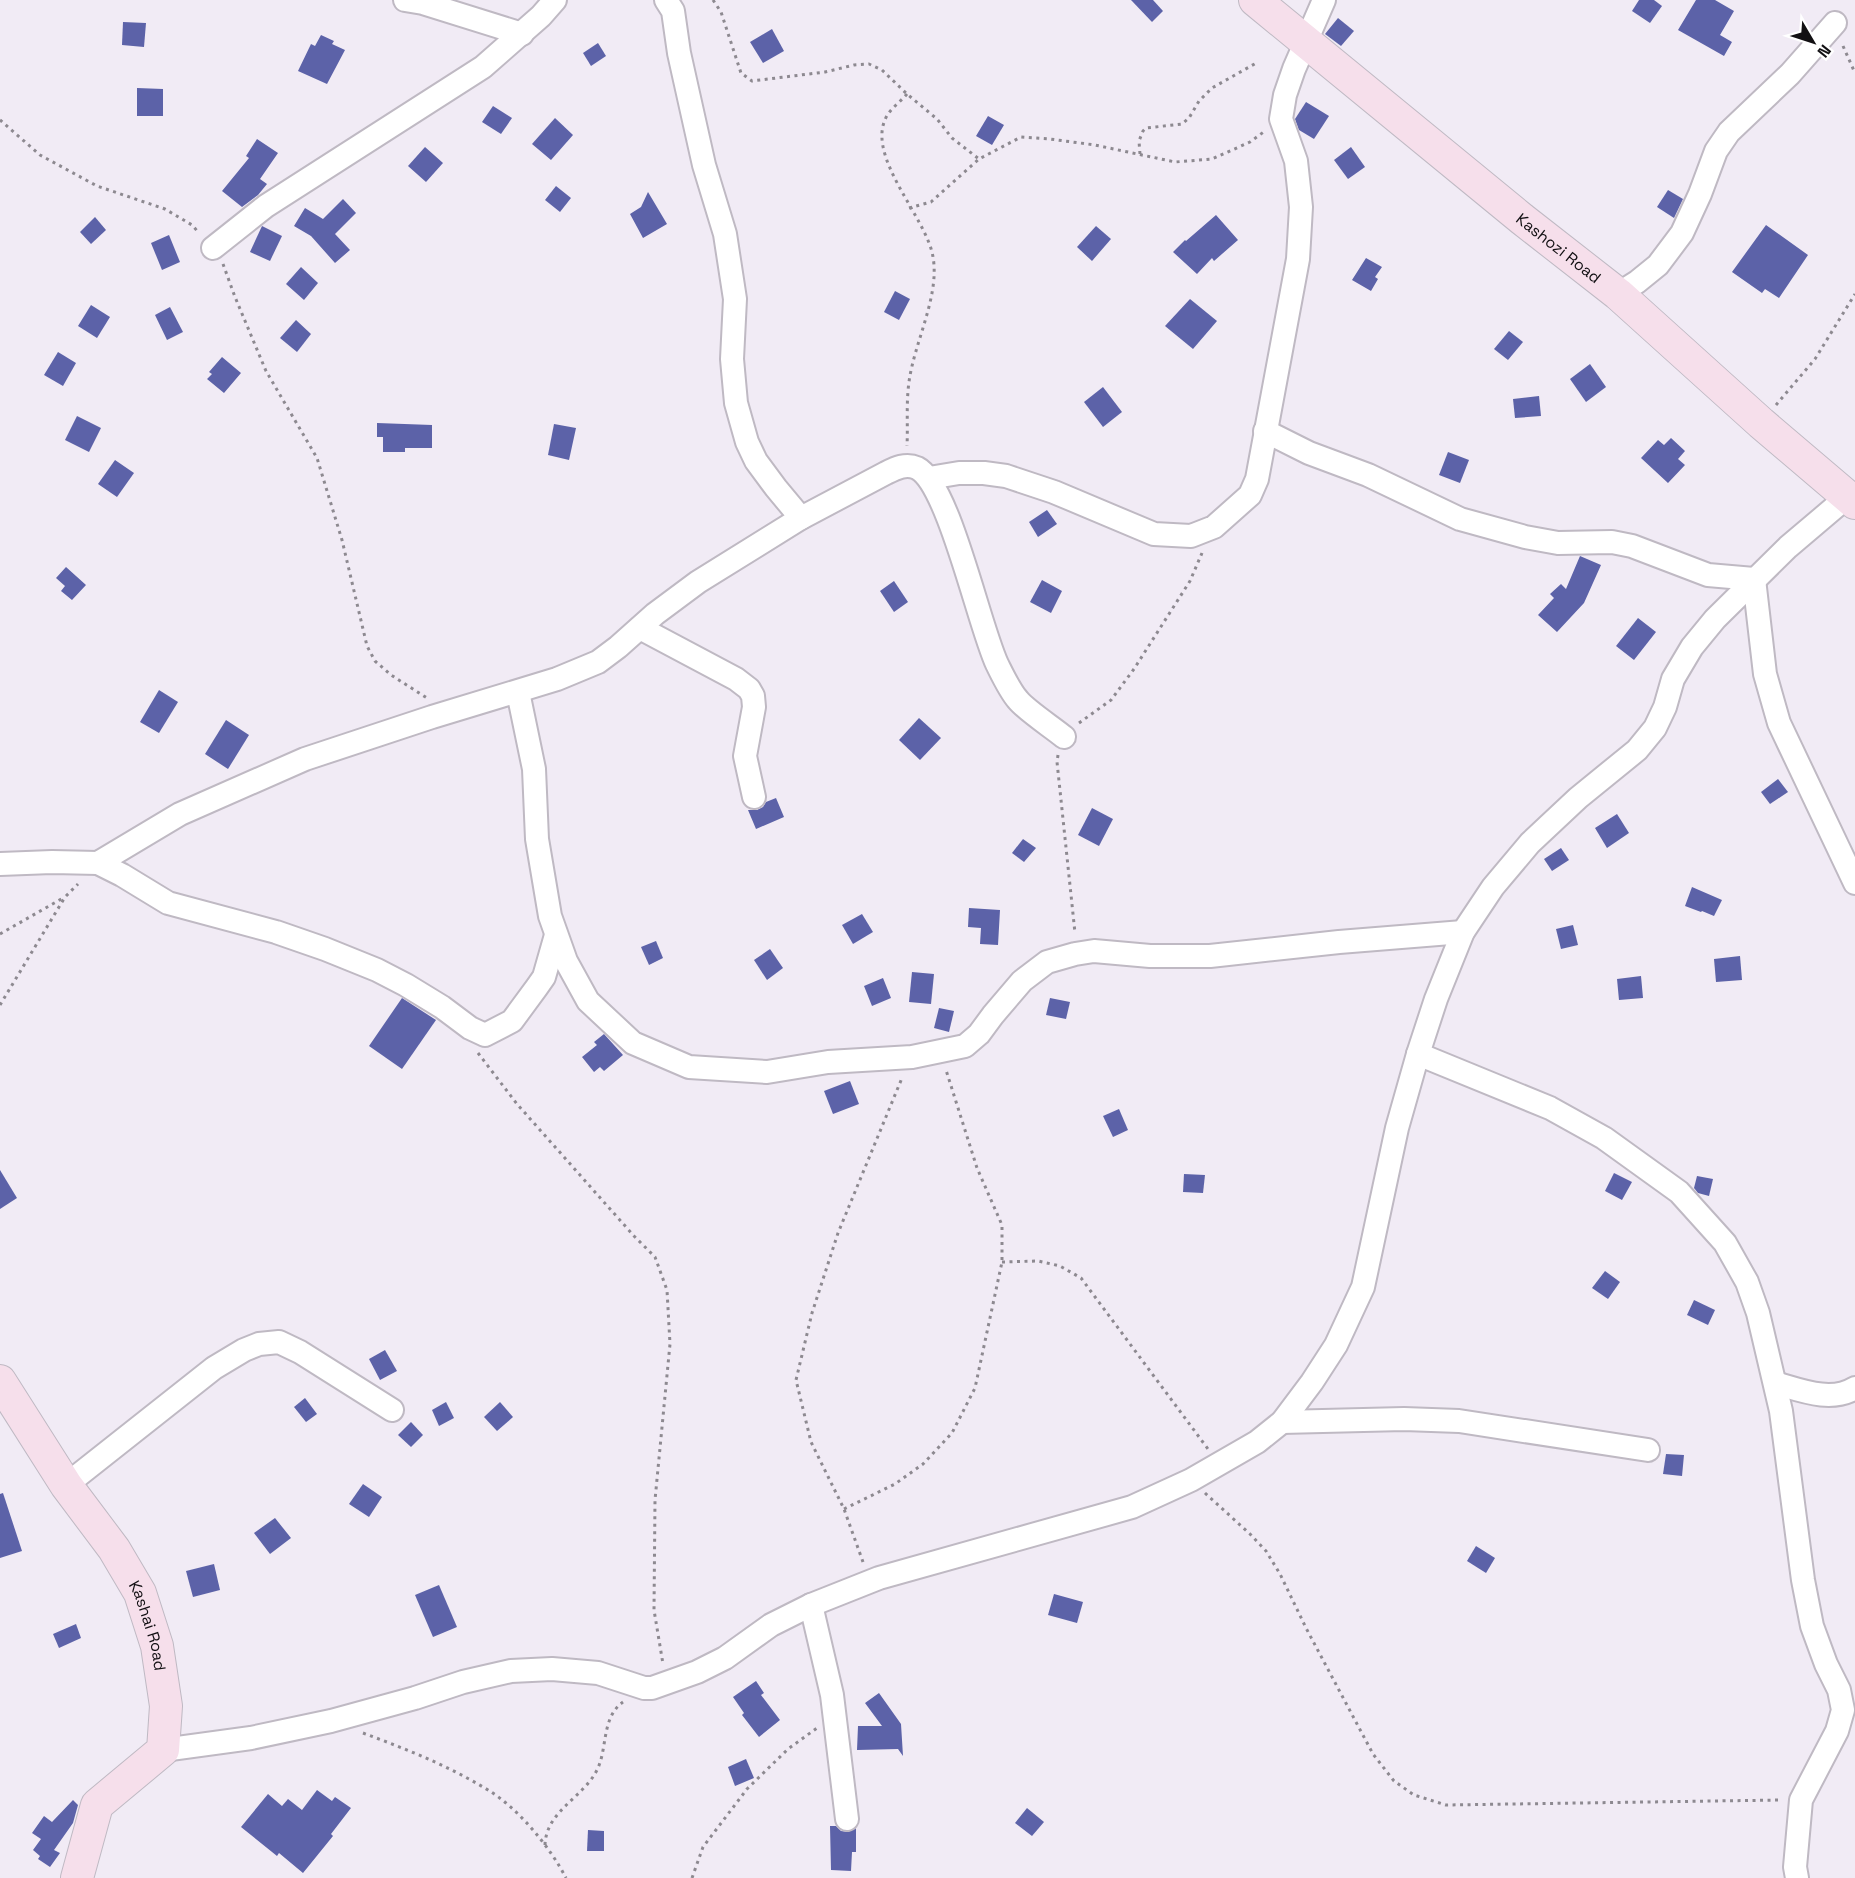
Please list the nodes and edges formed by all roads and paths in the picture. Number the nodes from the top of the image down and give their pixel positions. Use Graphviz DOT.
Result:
graph roads {
  1 [pos="405,0"];
  2 [pos="555,0"];
  3 [pos="713,0"];
  4 [pos="1255,0"];
  5 [pos="1324,0"];
  6 [pos="674,4"];
  7 [pos="1835,23"];
  8 [pos="522,34"];
  9 [pos="1307,42"];
  10 [pos="1258,62"];
  11 [pos="907,94"];
  12 [pos="1281,119"];
  13 [pos="0,120"];
  14 [pos="1140,154"];
  15 [pos="979,159"];
  16 [pos="909,208"];
  17 [pos="213,248"];
  18 [pos="1618,294"];
  19 [pos="1855,294"];
  20 [pos="1761,423"];
  21 [pos="1265,431"];
  22 [pos="907,466"];
  23 [pos="929,478"];
  24 [pos="1852,498"];
  25 [pos="801,518"];
  26 [pos="1215,527"];
  27 [pos="1754,579"];
  28 [pos="640,628"];
  29 [pos="518,692"];
  30 [pos="449,712"];
  31 [pos="1064,737"];
  32 [pos="754,797"];
  33 [pos="98,863"];
  34 [pos="0,864"];
  35 [pos="1855,883"];
  36 [pos="65,897"];
  37 [pos="1463,932"];
  38 [pos="0,934"];
  39 [pos="556,935"];
  40 [pos="1075,954"];
  41 [pos="0,1005"];
  42 [pos="462,1022"];
  43 [pos="941,1052"];
  44 [pos="1418,1054"];
  45 [pos="912,1057"];
  46 [pos="1002,1262"];
  47 [pos="0,1382"];
  48 [pos="1775,1383"];
  49 [pos="1855,1388"];
  50 [pos="392,1410"];
  51 [pos="1282,1422"];
  52 [pos="1647,1450"];
  53 [pos="1219,1464"];
  54 [pos="1191,1480"];
  55 [pos="66,1485"];
  56 [pos="843,1509"];
  57 [pos="870,1582"];
  58 [pos="811,1605"];
  59 [pos="667,1684"];
  60 [pos="644,1688"];
  61 [pos="834,1718"];
  62 [pos="331,1721"];
  63 [pos="164,1750"];
  64 [pos="1801,1800"];
  65 [pos="847,1819"];
  66 [pos="545,1846"];
  67 [pos="77,1878"];
  68 [pos="566,1878"];
  69 [pos="692,1878"];
  70 [pos="1797,1878"];
  1 -- 8 [label="street"];
  2 -- 8 [label="street"];
  3 -- 11 [label="path"];
  4 -- 9 [label="main road, Kashozi Road"];
  5 -- 9 [label="street"];
  6 -- 25 [label="street"];
  7 -- 18 [label="street"];
  8 -- 17 [label="street"];
  9 -- 12 [label="street"];
  9 -- 18 [label="main road, Kashozi Road"];
  10 -- 14 [label="path"];
  11 -- 15 [label="path"];
  11 -- 16 [label="path"];
  12 -- 14 [label="path"];
  12 -- 21 [label="street"];
  13 -- 17 [label="path"];
  14 -- 15 [label="path"];
  15 -- 16 [label="path"];
  16 -- 22 [label="path"];
  17 -- 30 [label="path"];
  18 -- 20 [label="main road, Kashozi Road"];
  19 -- 20 [label="path"];
  20 -- 24 [label="main road, Kashozi Road"];
  21 -- 26 [label="street"];
  21 -- 27 [label="street"];
  22 -- 23 [label="street"];
  22 -- 25 [label="street"];
  23 -- 26 [label="street"];
  23 -- 31 [label="street"];
  24 -- 27 [label="street"];
  25 -- 28 [label="street"];
  26 -- 31 [label="path"];
  27 -- 35 [label="street"];
  27 -- 37 [label="street"];
  28 -- 29 [label="street"];
  28 -- 32 [label="street"];
  29 -- 30 [label="street"];
  29 -- 39 [label="street"];
  30 -- 33 [label="street"];
  31 -- 40 [label="path"];
  33 -- 34 [label="street"];
  33 -- 36 [label="path"];
  33 -- 42 [label="street"];
  36 -- 38 [label="path"];
  36 -- 41 [label="path"];
  37 -- 40 [label="street"];
  37 -- 44 [label="street"];
  39 -- 42 [label="street"];
  39 -- 45 [label="street"];
  40 -- 43 [label="street"];
  42 -- 59 [label="path"];
  43 -- 45 [label="street"];
  43 -- 46 [label="path"];
  44 -- 48 [label="street"];
  44 -- 51 [label="street"];
  45 -- 56 [label="path"];
  46 -- 53 [label="path"];
  46 -- 56 [label="path"];
  47 -- 55 [label="main road, Kashai Road"];
  48 -- 49 [label="street"];
  48 -- 64 [label="street"];
  50 -- 55 [label="street"];
  51 -- 52 [label="street"];
  51 -- 53 [label="street"];
  53 -- 54 [label="street"];
  54 -- 57 [label="street"];
  54 -- 64 [label="path"];
  55 -- 63 [label="main road, Kashai Road"];
  56 -- 57 [label="path"];
  57 -- 58 [label="street"];
  58 -- 59 [label="street"];
  58 -- 61 [label="street"];
  59 -- 60 [label="street"];
  60 -- 62 [label="street"];
  60 -- 66 [label="path"];
  61 -- 65 [label="street"];
  61 -- 69 [label="path"];
  62 -- 63 [label="street"];
  62 -- 66 [label="path"];
  63 -- 67 [label="main road"];
  64 -- 70 [label="street"];
  66 -- 68 [label="path"];
}
